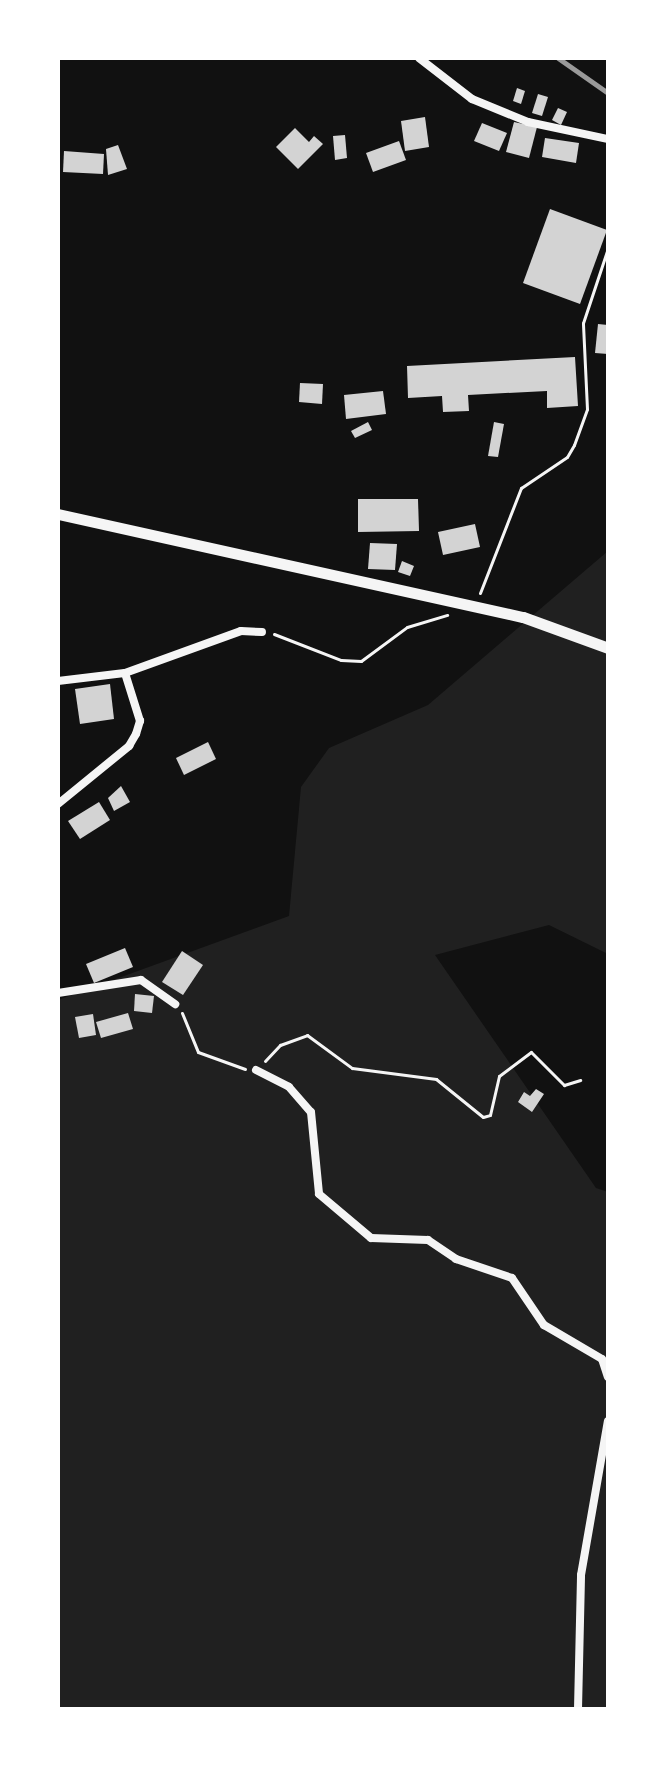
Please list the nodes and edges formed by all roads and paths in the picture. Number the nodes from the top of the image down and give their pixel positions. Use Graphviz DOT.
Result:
graph roads {
  1 [pos="419,58"];
  2 [pos="608,139"];
  3 [pos="608,248"];
  4 [pos="58,514"];
  5 [pos="477,597"];
  6 [pos="457,612"];
  7 [pos="262,632"];
  8 [pos="608,648"];
  9 [pos="125,673"];
  10 [pos="58,681"];
  11 [pos="58,804"];
  12 [pos="58,993"];
  13 [pos="175,1004"];
  14 [pos="256,1070"];
  15 [pos="580,1080"];
  16 [pos="608,1377"];
  17 [pos="608,1421"];
  18 [pos="578,1709"];
  1 -- 2 [label="street"];
  3 -- 5 [label="path"];
  4 -- 8 [label="street"];
  6 -- 7 [label="path"];
  7 -- 9 [label="street"];
  9 -- 10 [label="street"];
  9 -- 11 [label="street"];
  12 -- 13 [label="street"];
  13 -- 14 [label="path"];
  14 -- 15 [label="path"];
  14 -- 16 [label="street"];
  17 -- 18 [label="street"];
}
